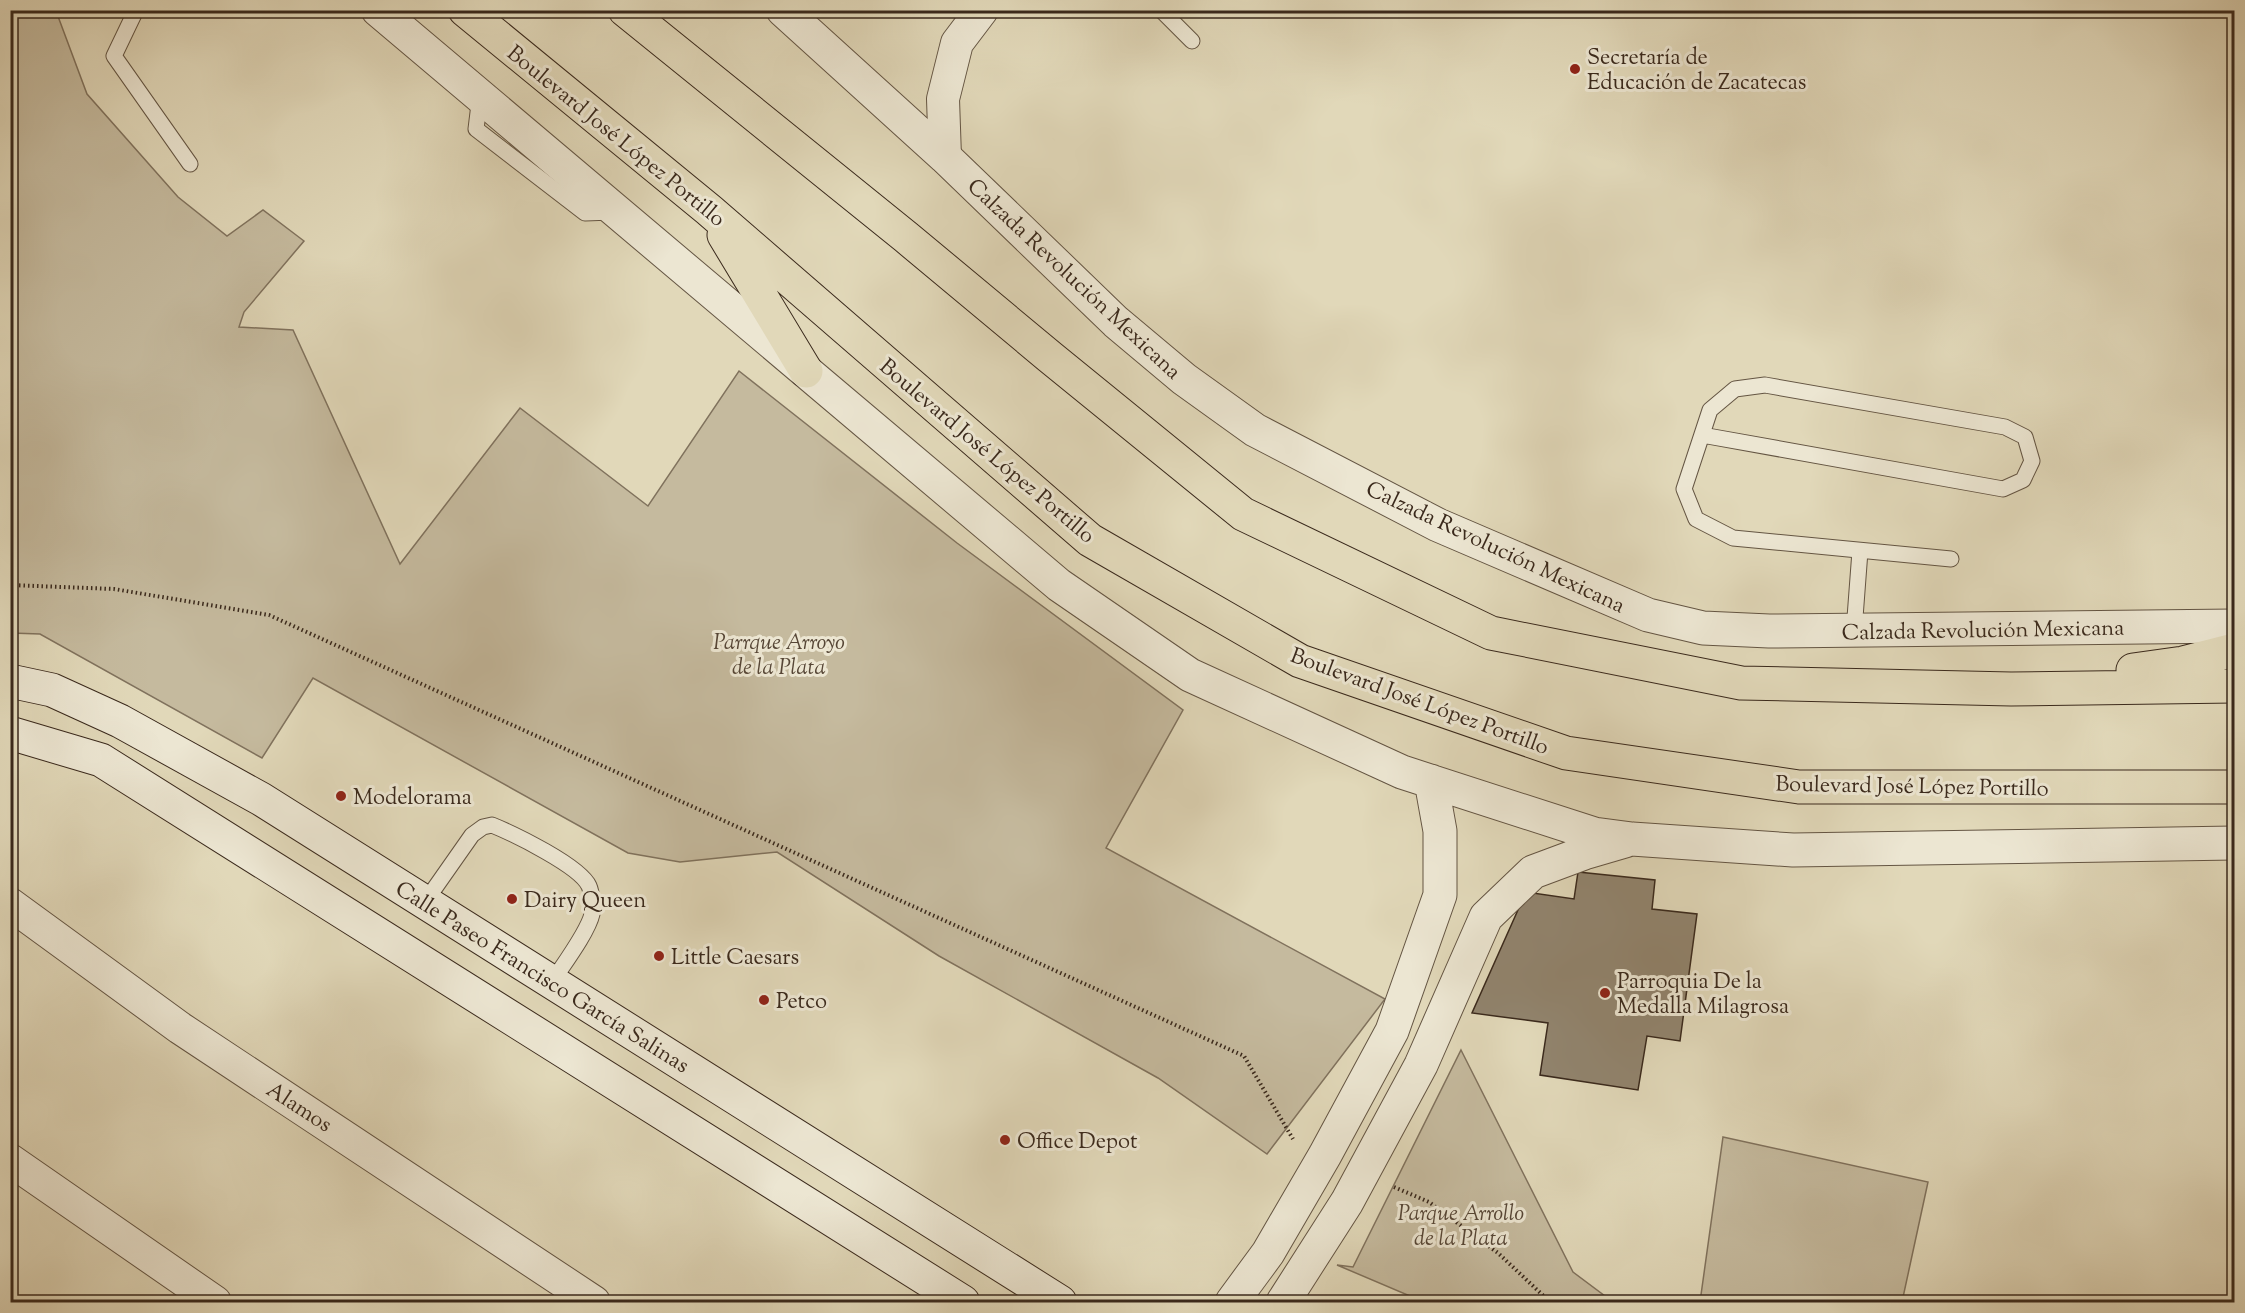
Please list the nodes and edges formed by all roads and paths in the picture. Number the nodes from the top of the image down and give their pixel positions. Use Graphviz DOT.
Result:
graph roads {
  1 [pos="136,10"];
  2 [pos="378,10"];
  3 [pos="465,10"];
  4 [pos="625,10"];
  5 [pos="783,10"];
  6 [pos="982,10"];
  7 [pos="1161,10"];
  8 [pos="1192,41"];
  9 [pos="945,157"];
  10 [pos="190,164"];
  11 [pos="710,210"];
  12 [pos="806,371"];
  13 [pos="1702,435"];
  14 [pos="1860,551"];
  15 [pos="1951,559"];
  16 [pos="10,585"];
  17 [pos="2235,626"];
  18 [pos="1854,631"];
  19 [pos="2235,650"];
  20 [pos="10,681"];
  21 [pos="2235,686"];
  22 [pos="2011,689"];
  23 [pos="10,733"];
  24 [pos="1431,781"];
  25 [pos="2225,789"];
  26 [pos="1632,839"];
  27 [pos="2235,843"];
  28 [pos="425,902"];
  29 [pos="10,904"];
  30 [pos="552,982"];
  31 [pos="10,1160"];
  32 [pos="1318,1168"];
  33 [pos="1364,1173"];
  34 [pos="1347,1202"];
  35 [pos="215,1302"];
  36 [pos="594,1302"];
  37 [pos="963,1302"];
  38 [pos="1060,1302"];
  39 [pos="1232,1302"];
  40 [pos="1283,1302"];
  41 [pos="1550,1302"];
  1 -- 10 [label="lane"];
  2 -- 12 [label="street"];
  3 -- 11 [label="main road, Boulevard José López Portillo"];
  4 -- 22 [label="main road"];
  5 -- 9 [label="street, Calzada Revolución Mexicana"];
  6 -- 9 [label="street"];
  7 -- 8 [label="lane"];
  9 -- 18 [label="street, Calzada Revolución Mexicana"];
  11 -- 12 [label="main road"];
  11 -- 25 [label="main road, Boulevard José López Portillo"];
  12 -- 24 [label="street"];
  13 -- 13 [label="lane"];
  13 -- 14 [label="lane"];
  14 -- 15 [label="lane"];
  14 -- 18 [label="lane"];
  16 -- 32 [label="path"];
  17 -- 18 [label="street, Calzada Revolución Mexicana"];
  19 -- 22 [label="main road"];
  20 -- 28 [label="street, Calle Paseo Francisco García Salinas"];
  21 -- 22 [label="main road"];
  23 -- 37 [label="street"];
  24 -- 26 [label="street"];
  24 -- 32 [label="street"];
  26 -- 27 [label="street"];
  26 -- 33 [label="street"];
  28 -- 30 [label="street, Calle Paseo Francisco García Salinas"];
  28 -- 30 [label="lane"];
  29 -- 36 [label="street, Alamos"];
  30 -- 38 [label="street, Calle Paseo Francisco García Salinas"];
  31 -- 35 [label="street"];
  32 -- 34 [label="street"];
  32 -- 39 [label="street"];
  33 -- 34 [label="street"];
  33 -- 41 [label="path"];
  34 -- 40 [label="street"];
}
